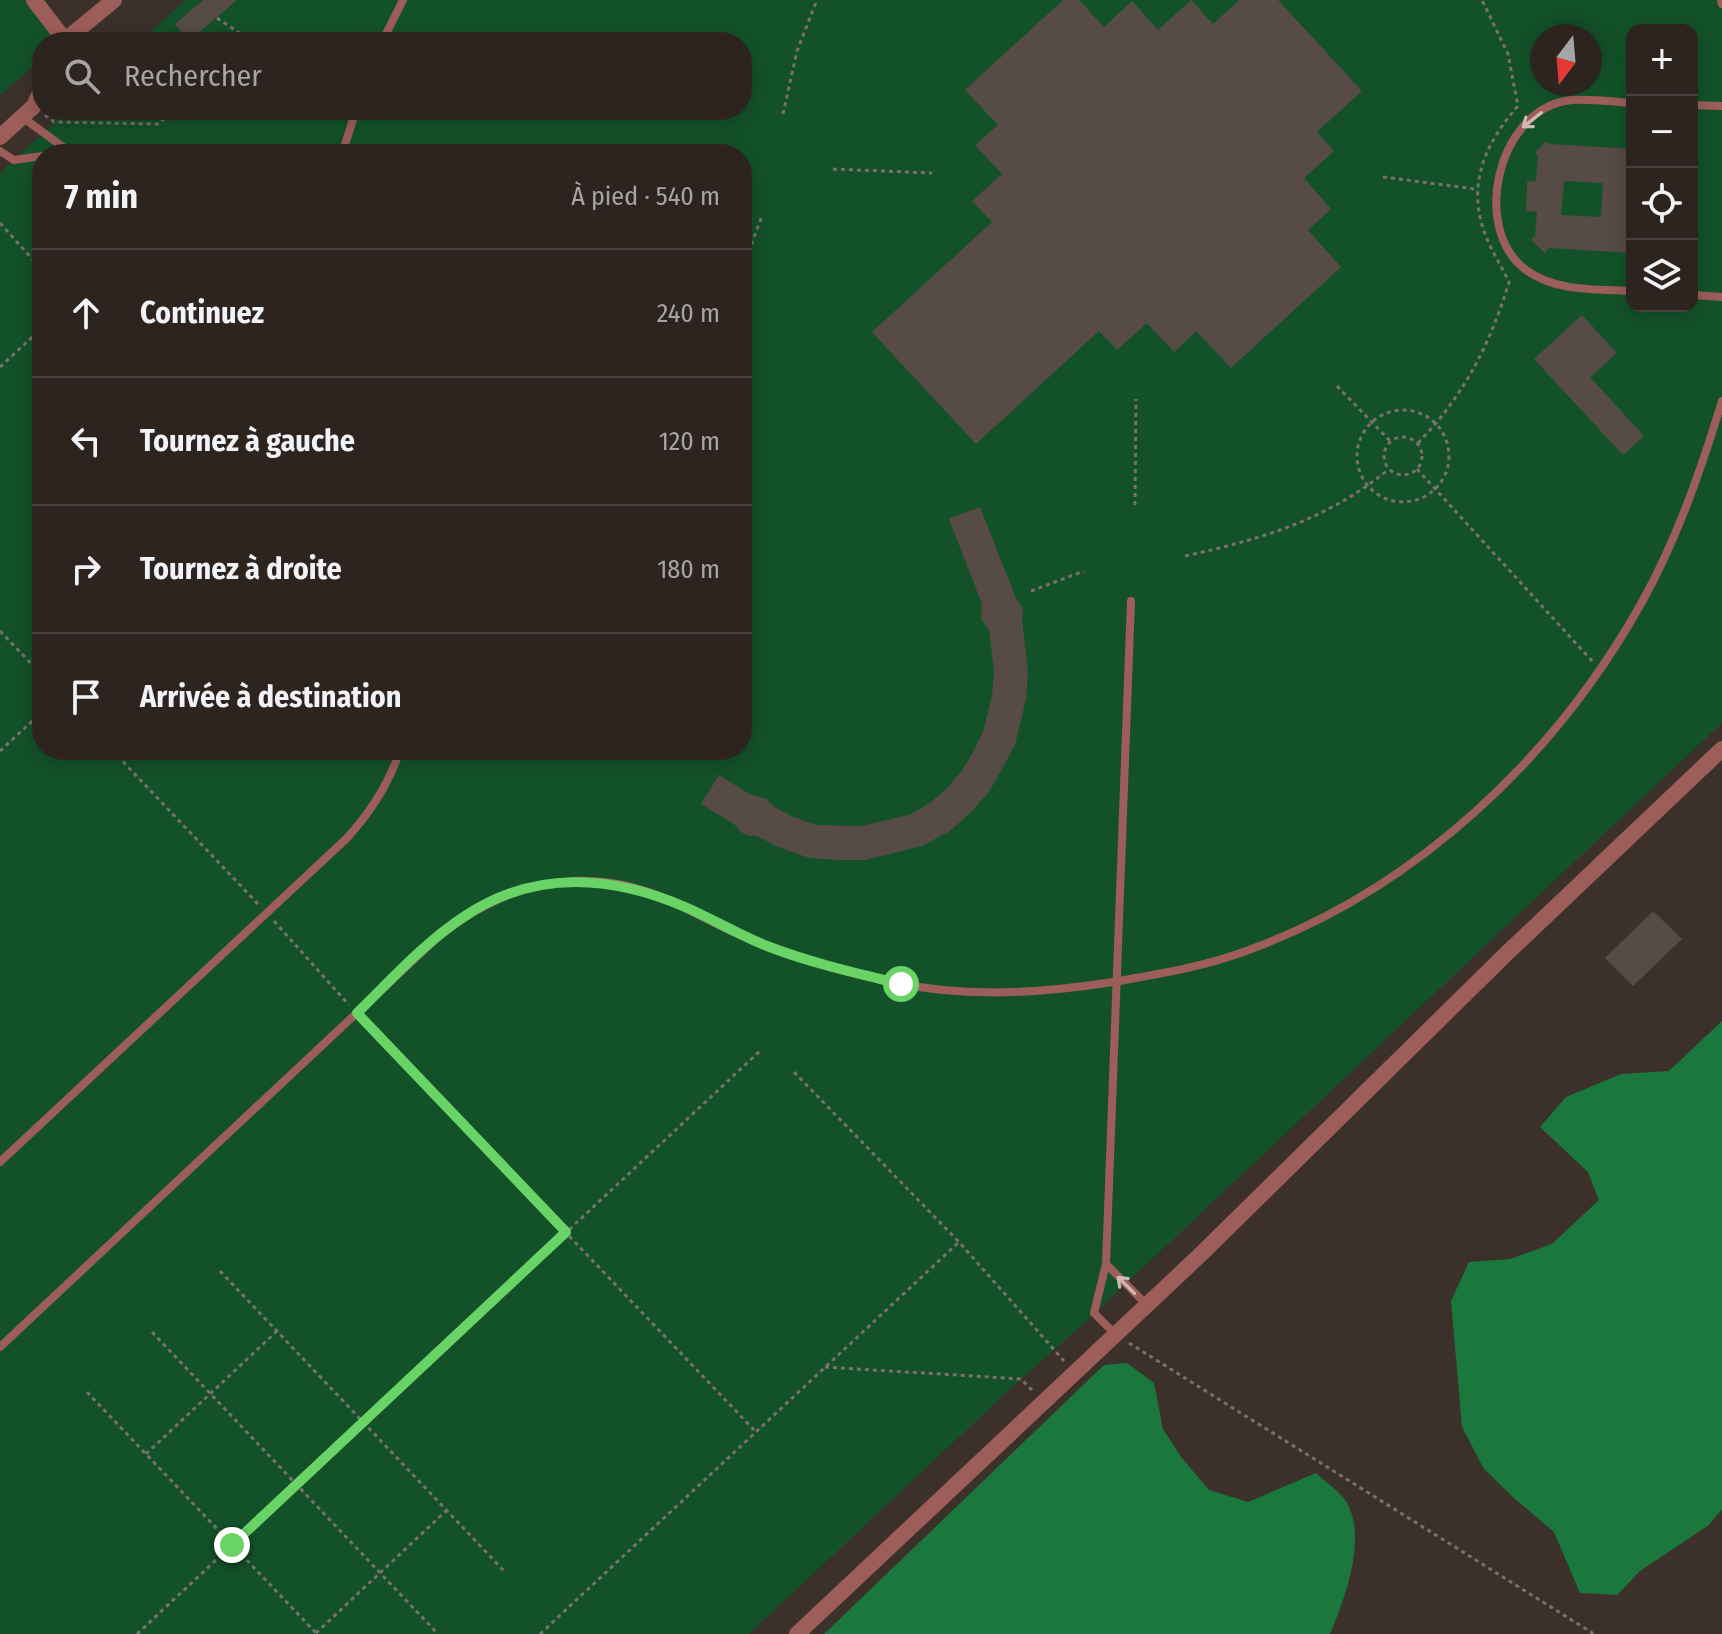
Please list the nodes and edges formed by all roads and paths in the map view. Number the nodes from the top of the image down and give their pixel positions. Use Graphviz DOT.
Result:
graph roads {
  1 [pos="34,0"];
  2 [pos="114,0"];
  3 [pos="403,0"];
  4 [pos="817,0"];
  5 [pos="217,18"];
  6 [pos="57,32"];
  7 [pos="75,32"];
  8 [pos="240,32"];
  9 [pos="387,32"];
  10 [pos="1626,103"];
  11 [pos="32,104"];
  12 [pos="1698,105"];
  13 [pos="1722,106"];
  14 [pos="28,111"];
  15 [pos="32,113"];
  16 [pos="783,114"];
  17 [pos="32,115"];
  18 [pos="37,120"];
  19 [pos="49,120"];
  20 [pos="162,120"];
  21 [pos="353,120"];
  22 [pos="0,137"];
  23 [pos="62,144"];
  24 [pos="345,144"];
  25 [pos="0,151"];
  26 [pos="32,157"];
  27 [pos="833,169"];
  28 [pos="932,173"];
  29 [pos="1383,177"];
  30 [pos="1476,189"];
  31 [pos="762,216"];
  32 [pos="0,223"];
  33 [pos="752,243"];
  34 [pos="32,259"];
  35 [pos="1626,291"];
  36 [pos="1698,295"];
  37 [pos="1722,297"];
  38 [pos="32,337"];
  39 [pos="0,367"];
  40 [pos="1337,386"];
  41 [pos="1136,399"];
  42 [pos="1722,401"];
  43 [pos="1372,421"];
  44 [pos="1390,441"];
  45 [pos="1389,469"];
  46 [pos="1417,469"];
  47 [pos="1368,486"];
  48 [pos="1436,489"];
  49 [pos="1135,505"];
  50 [pos="1185,556"];
  51 [pos="1084,571"];
  52 [pos="1031,591"];
  53 [pos="1131,601"];
  54 [pos="0,631"];
  55 [pos="32,665"];
  56 [pos="1599,669"];
  57 [pos="32,721"];
  58 [pos="1722,749"];
  59 [pos="0,751"];
  60 [pos="121,760"];
  61 [pos="396,760"];
  62 [pos="266,913"];
  63 [pos="1116,981"];
  64 [pos="357,1013"];
  65 [pos="761,1050"];
  66 [pos="794,1072"];
  67 [pos="0,1162"];
  68 [pos="566,1232"];
  69 [pos="959,1242"];
  70 [pos="1106,1264"];
  71 [pos="220,1271"];
  72 [pos="1147,1305"];
  73 [pos="277,1331"];
  74 [pos="152,1332"];
  75 [pos="1116,1335"];
  76 [pos="0,1347"];
  77 [pos="825,1367"];
  78 [pos="1075,1373"];
  79 [pos="87,1392"];
  80 [pos="211,1393"];
  81 [pos="1043,1403"];
  82 [pos="363,1422"];
  83 [pos="756,1432"];
  84 [pos="146,1454"];
  85 [pos="297,1484"];
  86 [pos="447,1510"];
  87 [pos="232,1545"];
  88 [pos="505,1572"];
  89 [pos="381,1573"];
  90 [pos="137,1634"];
  91 [pos="316,1634"];
  92 [pos="438,1634"];
  93 [pos="540,1634"];
  94 [pos="797,1634"];
  95 [pos="1594,1634"];
  1 -- 6 [label="street"];
  2 -- 7 [label="street"];
  3 -- 9 [label="lane"];
  4 -- 16 [label="path"];
  5 -- 8 [label="path"];
  10 -- 35 [label="lane, one-way"];
  11 -- 14 [label="street"];
  12 -- 13 [label="lane"];
  14 -- 15 [label="path"];
  14 -- 17 [label="lane"];
  14 -- 22 [label="street"];
  18 -- 23 [label="lane"];
  19 -- 20 [label="path"];
  21 -- 24 [label="lane"];
  25 -- 26 [label="lane"];
  27 -- 28 [label="path"];
  29 -- 30 [label="path"];
  31 -- 33 [label="path"];
  32 -- 34 [label="path"];
  36 -- 37 [label="lane"];
  38 -- 39 [label="path"];
  40 -- 43 [label="path"];
  41 -- 49 [label="path"];
  42 -- 56 [label="lane"];
  43 -- 44 [label="path"];
  43 -- 47 [label="path"];
  43 -- 48 [label="path"];
  44 -- 45 [label="path"];
  44 -- 46 [label="path"];
  45 -- 46 [label="path"];
  45 -- 47 [label="path"];
  46 -- 48 [label="path"];
  47 -- 48 [label="path"];
  47 -- 50 [label="path"];
  48 -- 56 [label="path"];
  51 -- 52 [label="path"];
  53 -- 63 [label="lane"];
  54 -- 55 [label="path"];
  56 -- 63 [label="lane"];
  57 -- 59 [label="path"];
  58 -- 72 [label="street"];
  60 -- 62 [label="path"];
  61 -- 62 [label="lane"];
  62 -- 64 [label="path"];
  62 -- 67 [label="lane"];
  63 -- 64 [label="lane"];
  63 -- 70 [label="lane"];
  64 -- 68 [label="path"];
  64 -- 76 [label="lane"];
  65 -- 68 [label="path"];
  66 -- 69 [label="path"];
  68 -- 82 [label="path"];
  68 -- 83 [label="path"];
  69 -- 77 [label="path"];
  69 -- 78 [label="path"];
  72 -- 70 [label="lane, one-way"];
  70 -- 75 [label="lane"];
  71 -- 73 [label="path"];
  72 -- 75 [label="street"];
  73 -- 80 [label="path"];
  73 -- 82 [label="path"];
  74 -- 80 [label="path"];
  75 -- 78 [label="street"];
  75 -- 95 [label="path"];
  77 -- 81 [label="path"];
  77 -- 83 [label="path"];
  78 -- 81 [label="street"];
  79 -- 84 [label="path"];
  80 -- 84 [label="path"];
  80 -- 85 [label="path"];
  81 -- 94 [label="street"];
  82 -- 85 [label="path"];
  82 -- 86 [label="path"];
  83 -- 93 [label="path"];
  84 -- 87 [label="path"];
  85 -- 87 [label="path"];
  85 -- 89 [label="path"];
  86 -- 88 [label="path"];
  86 -- 89 [label="path"];
  87 -- 90 [label="path"];
  87 -- 91 [label="path"];
  89 -- 91 [label="path"];
  89 -- 92 [label="path"];
}
